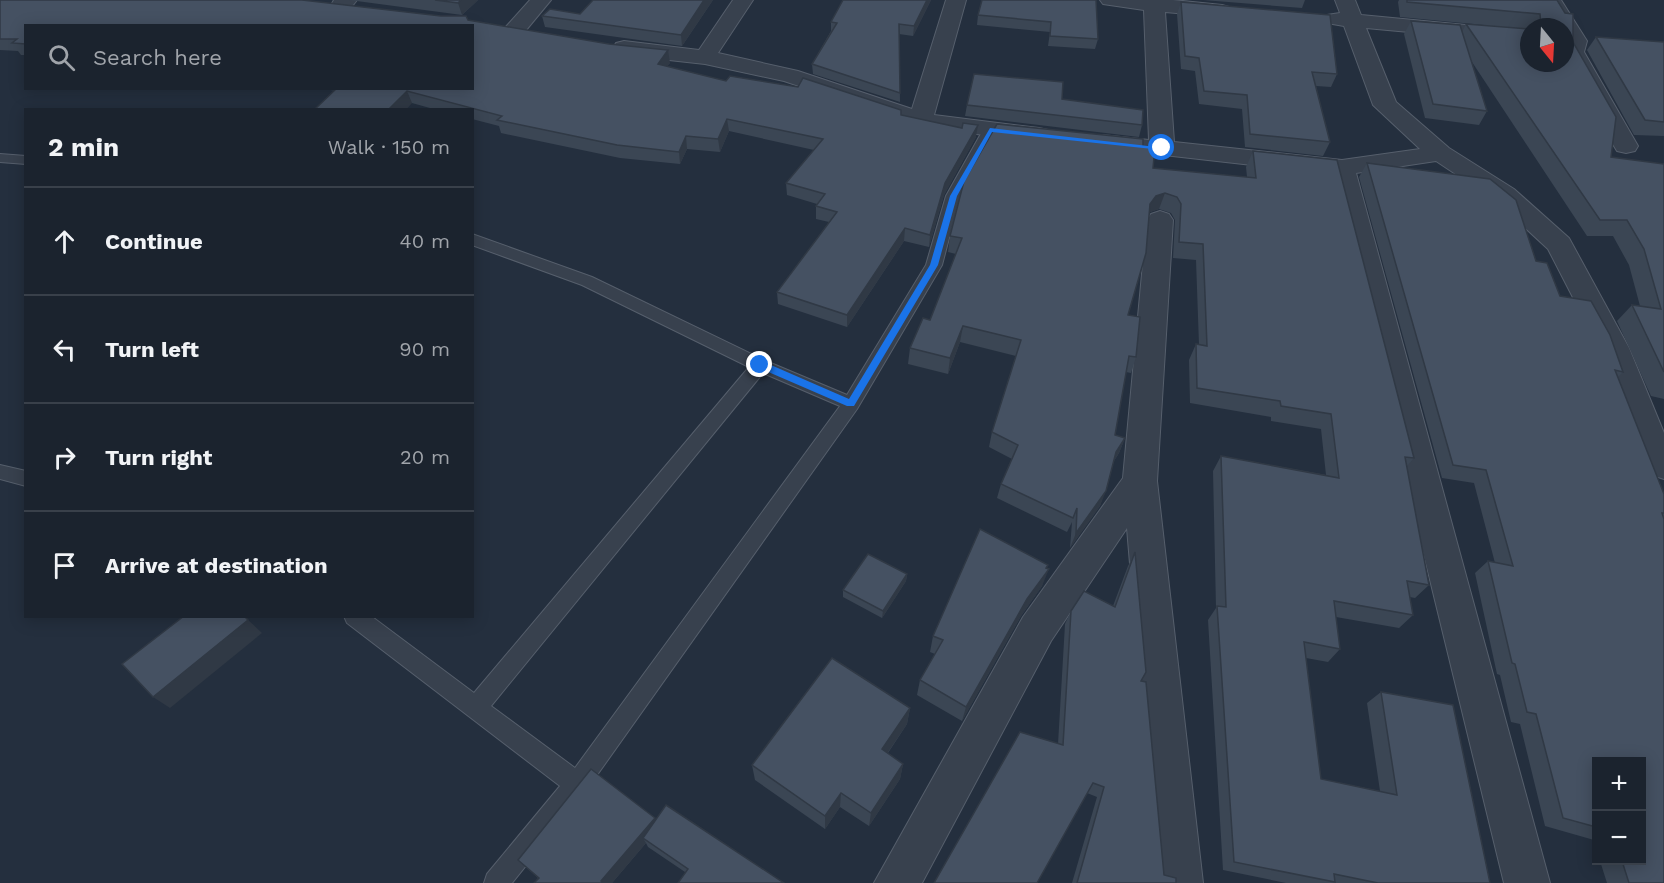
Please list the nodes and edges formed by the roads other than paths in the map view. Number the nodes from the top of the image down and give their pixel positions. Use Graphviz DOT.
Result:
graph roads {
  1 [pos="541,0"];
  2 [pos="743,0"];
  3 [pos="956,0"];
  4 [pos="1110,0"];
  5 [pos="1551,0"];
  6 [pos="1155,3"];
  7 [pos="1349,10"];
  8 [pos="1248,12"];
  9 [pos="1318,18"];
  10 [pos="490,27"];
  11 [pos="1520,36"];
  12 [pos="1580,41"];
  13 [pos="601,45"];
  14 [pos="705,57"];
  15 [pos="921,120"];
  16 [pos="990,130"];
  17 [pos="1626,146"];
  18 [pos="1162,148"];
  19 [pos="1440,153"];
  20 [pos="0,158"];
  21 [pos="24,160"];
  22 [pos="1341,168"];
  23 [pos="1160,220"];
  24 [pos="474,241"];
  25 [pos="760,365"];
  26 [pos="850,404"];
  27 [pos="1664,465"];
  28 [pos="0,472"];
  29 [pos="24,478"];
  30 [pos="1140,481"];
  31 [pos="357,618"];
  32 [pos="475,708"];
  33 [pos="577,784"];
  34 [pos="496,883"];
  35 [pos="897,883"];
  36 [pos="1180,883"];
  37 [pos="1527,883"];
  1 -- 10 [label="street"];
  2 -- 14 [label="street"];
  3 -- 15 [label="street"];
  4 -- 6 [label="street"];
  5 -- 12 [label="street"];
  6 -- 8 [label="street"];
  6 -- 18 [label="street"];
  7 -- 9 [label="street"];
  7 -- 11 [label="street"];
  7 -- 19 [label="street"];
  12 -- 17 [label="street"];
  13 -- 14 [label="street"];
  14 -- 15 [label="street"];
  15 -- 16 [label="street"];
  16 -- 18 [label="street"];
  16 -- 26 [label="lane"];
  18 -- 22 [label="street"];
  19 -- 22 [label="street"];
  19 -- 27 [label="street"];
  20 -- 21 [label="lane"];
  22 -- 37 [label="street"];
  23 -- 30 [label="street"];
  24 -- 25 [label="lane"];
  25 -- 26 [label="lane"];
  25 -- 32 [label="lane"];
  26 -- 33 [label="lane"];
  28 -- 29 [label="lane"];
  30 -- 35 [label="street"];
  30 -- 36 [label="street"];
  31 -- 32 [label="lane"];
  32 -- 33 [label="lane"];
  33 -- 34 [label="lane"];
}
